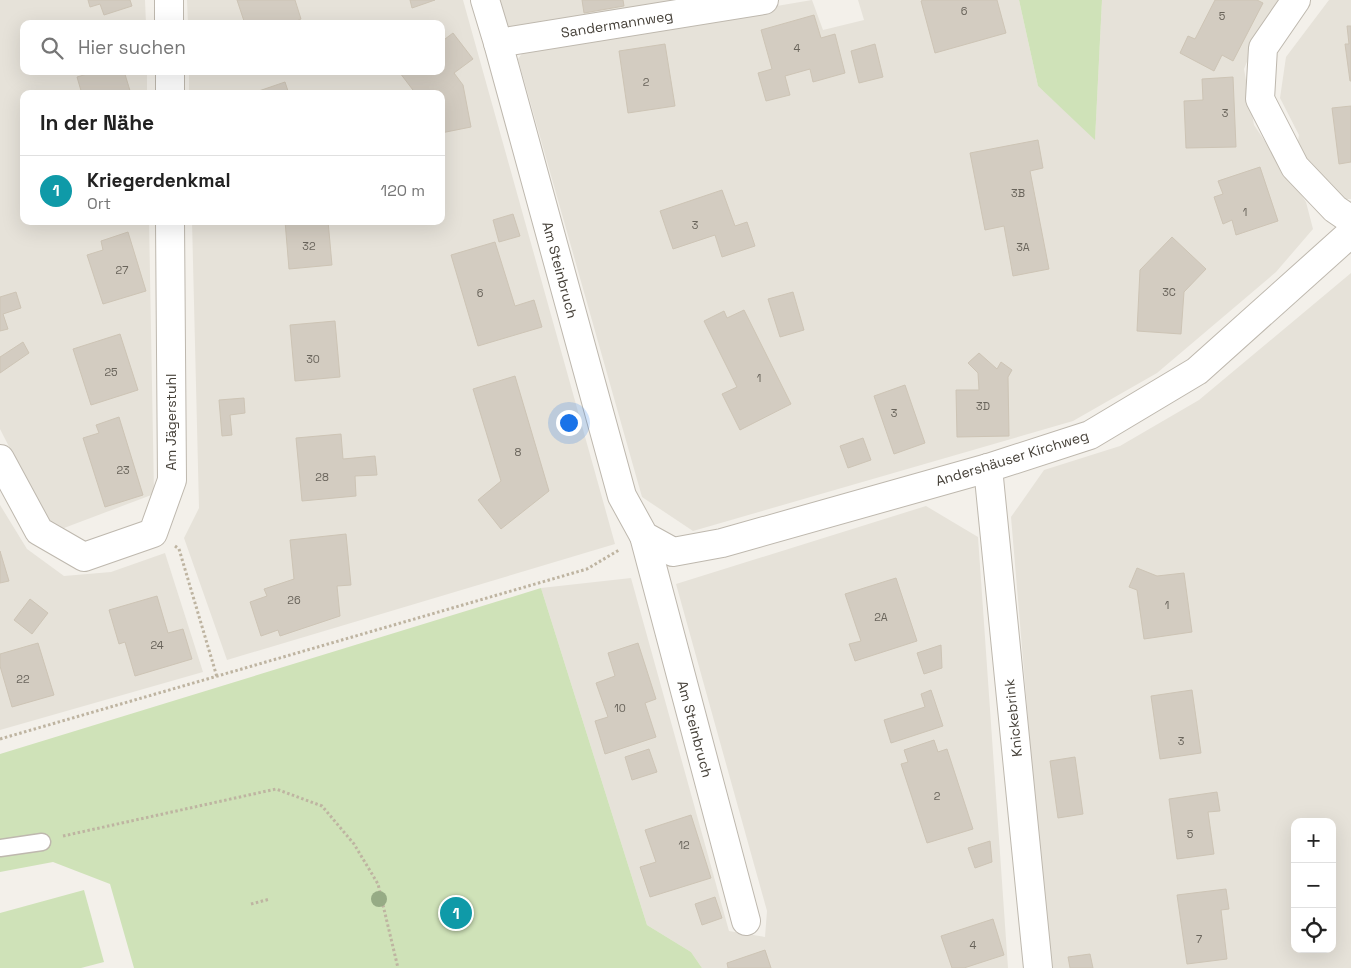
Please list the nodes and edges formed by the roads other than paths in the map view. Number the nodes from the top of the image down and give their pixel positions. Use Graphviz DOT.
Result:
graph roads {
  1 [pos="169,0"];
  2 [pos="485,0"];
  3 [pos="764,0"];
  4 [pos="1296,0"];
  5 [pos="170,20"];
  6 [pos="498,43"];
  7 [pos="170,75"];
  8 [pos="170,90"];
  9 [pos="1351,220"];
  10 [pos="170,225"];
  11 [pos="1351,234"];
  12 [pos="0,459"];
  13 [pos="988,468"];
  14 [pos="644,536"];
  15 [pos="42,842"];
  16 [pos="0,848"];
  17 [pos="746,921"];
  18 [pos="1038,968"];
  1 -- 5 [label="street"];
  2 -- 6 [label="street, Am Steinbruch"];
  3 -- 6 [label="street, Sandermannweg"];
  4 -- 9 [label="street"];
  6 -- 14 [label="street, Am Steinbruch"];
  7 -- 8 [label="street"];
  10 -- 12 [label="street, Am Jägerstuhl"];
  11 -- 13 [label="street, Andershäuser Kirchweg"];
  13 -- 14 [label="street, Andershäuser Kirchweg"];
  13 -- 18 [label="street, Knickebrink"];
  14 -- 17 [label="street, Am Steinbruch"];
  15 -- 16 [label="lane"];
}
